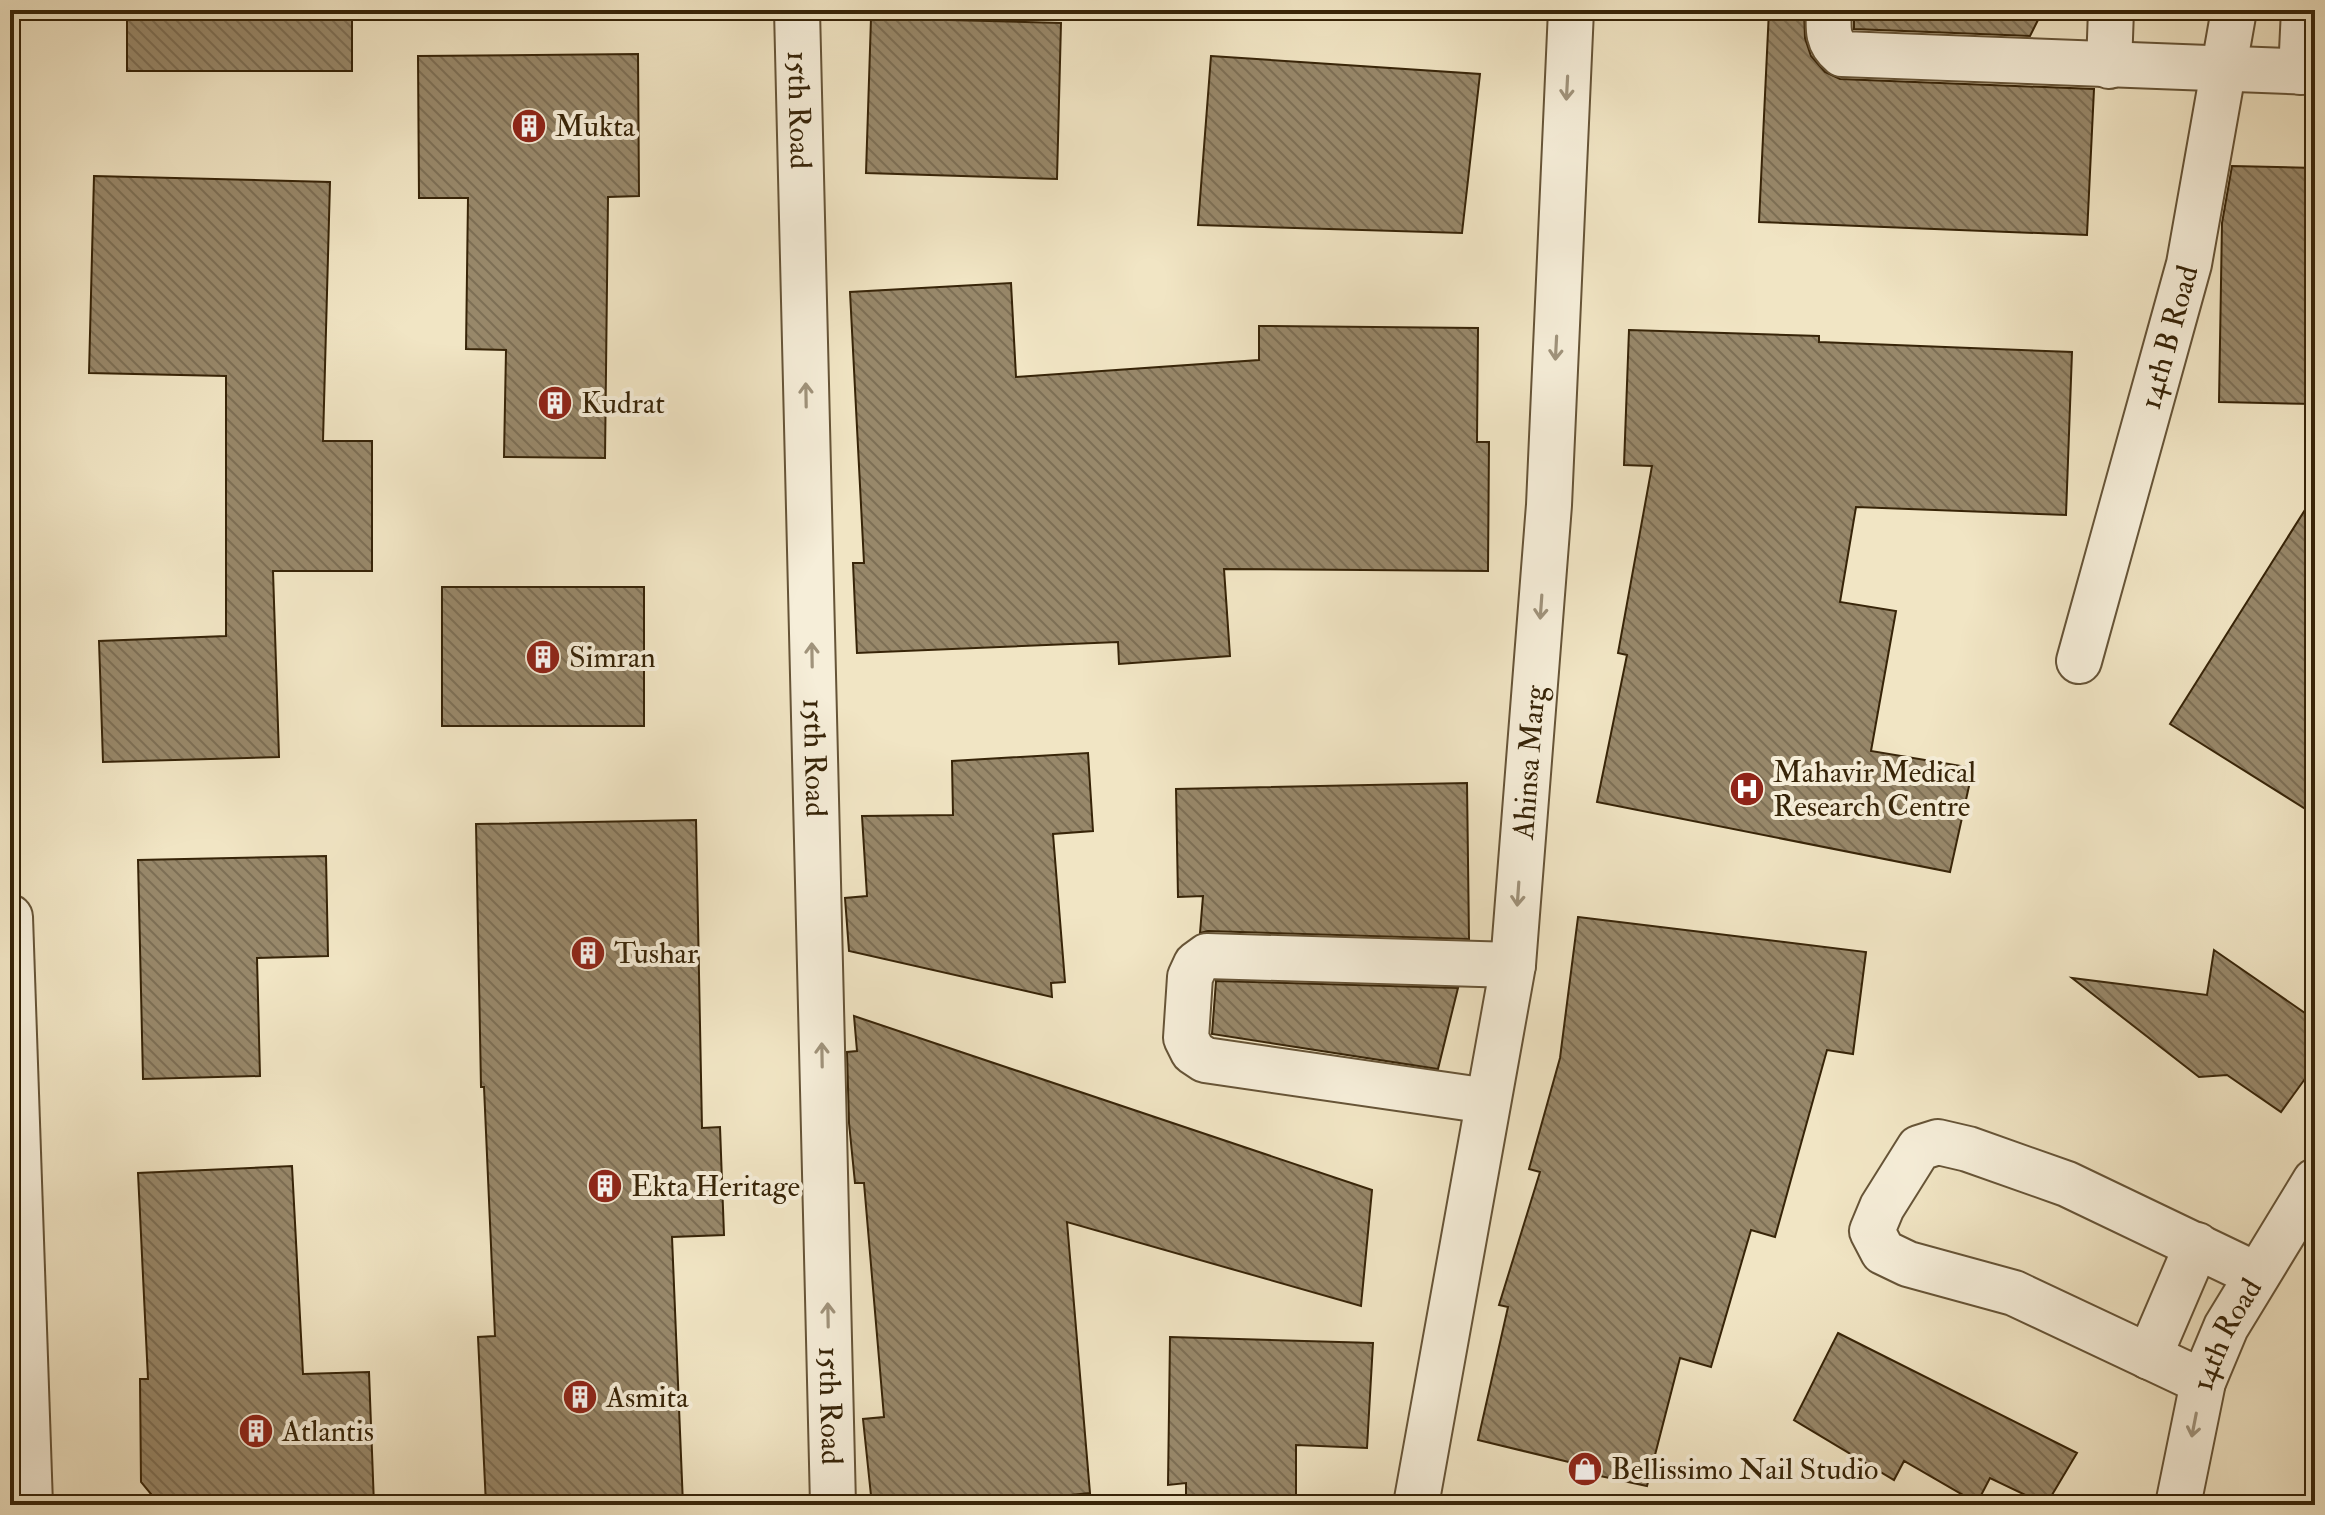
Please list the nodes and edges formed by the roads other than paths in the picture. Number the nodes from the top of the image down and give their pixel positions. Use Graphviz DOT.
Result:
graph roads {
  1 [pos="797,10"];
  2 [pos="1571,10"];
  3 [pos="1829,10"];
  4 [pos="2111,10"];
  5 [pos="2234,10"];
  6 [pos="2304,10"];
  7 [pos="2109,66"];
  8 [pos="2224,70"];
  9 [pos="2308,72"];
  10 [pos="2079,661"];
  11 [pos="10,917"];
  12 [pos="1499,964"];
  13 [pos="1476,1099"];
  14 [pos="2315,1181"];
  15 [pos="2197,1245"];
  16 [pos="2257,1275"];
  17 [pos="2174,1299"];
  18 [pos="2226,1327"];
  19 [pos="2149,1357"];
  20 [pos="2203,1382"];
  21 [pos="30,1505"];
  22 [pos="833,1505"];
  23 [pos="1416,1505"];
  24 [pos="2178,1505"];
  22 -- 1 [label="street, 15th Road, one-way"];
  2 -- 12 [label="street, Ahinsa Marg, one-way"];
  3 -- 7 [label="street"];
  4 -- 7 [label="street"];
  5 -- 8 [label="street, 14th B Road"];
  6 -- 9 [label="street"];
  7 -- 8 [label="street"];
  8 -- 9 [label="street"];
  8 -- 10 [label="street, 14th B Road"];
  11 -- 21 [label="street"];
  12 -- 13 [label="street, Ahinsa Marg"];
  12 -- 13 [label="street"];
  13 -- 23 [label="street, Ahinsa Marg"];
  14 -- 16 [label="street, 14th Road"];
  15 -- 16 [label="street"];
  15 -- 17 [label="street"];
  15 -- 19 [label="street"];
  16 -- 18 [label="street, 14th Road"];
  17 -- 18 [label="street"];
  17 -- 19 [label="street"];
  18 -- 20 [label="street, 14th Road"];
  19 -- 20 [label="street"];
  20 -- 24 [label="street, 14th Road, one-way"];
}
